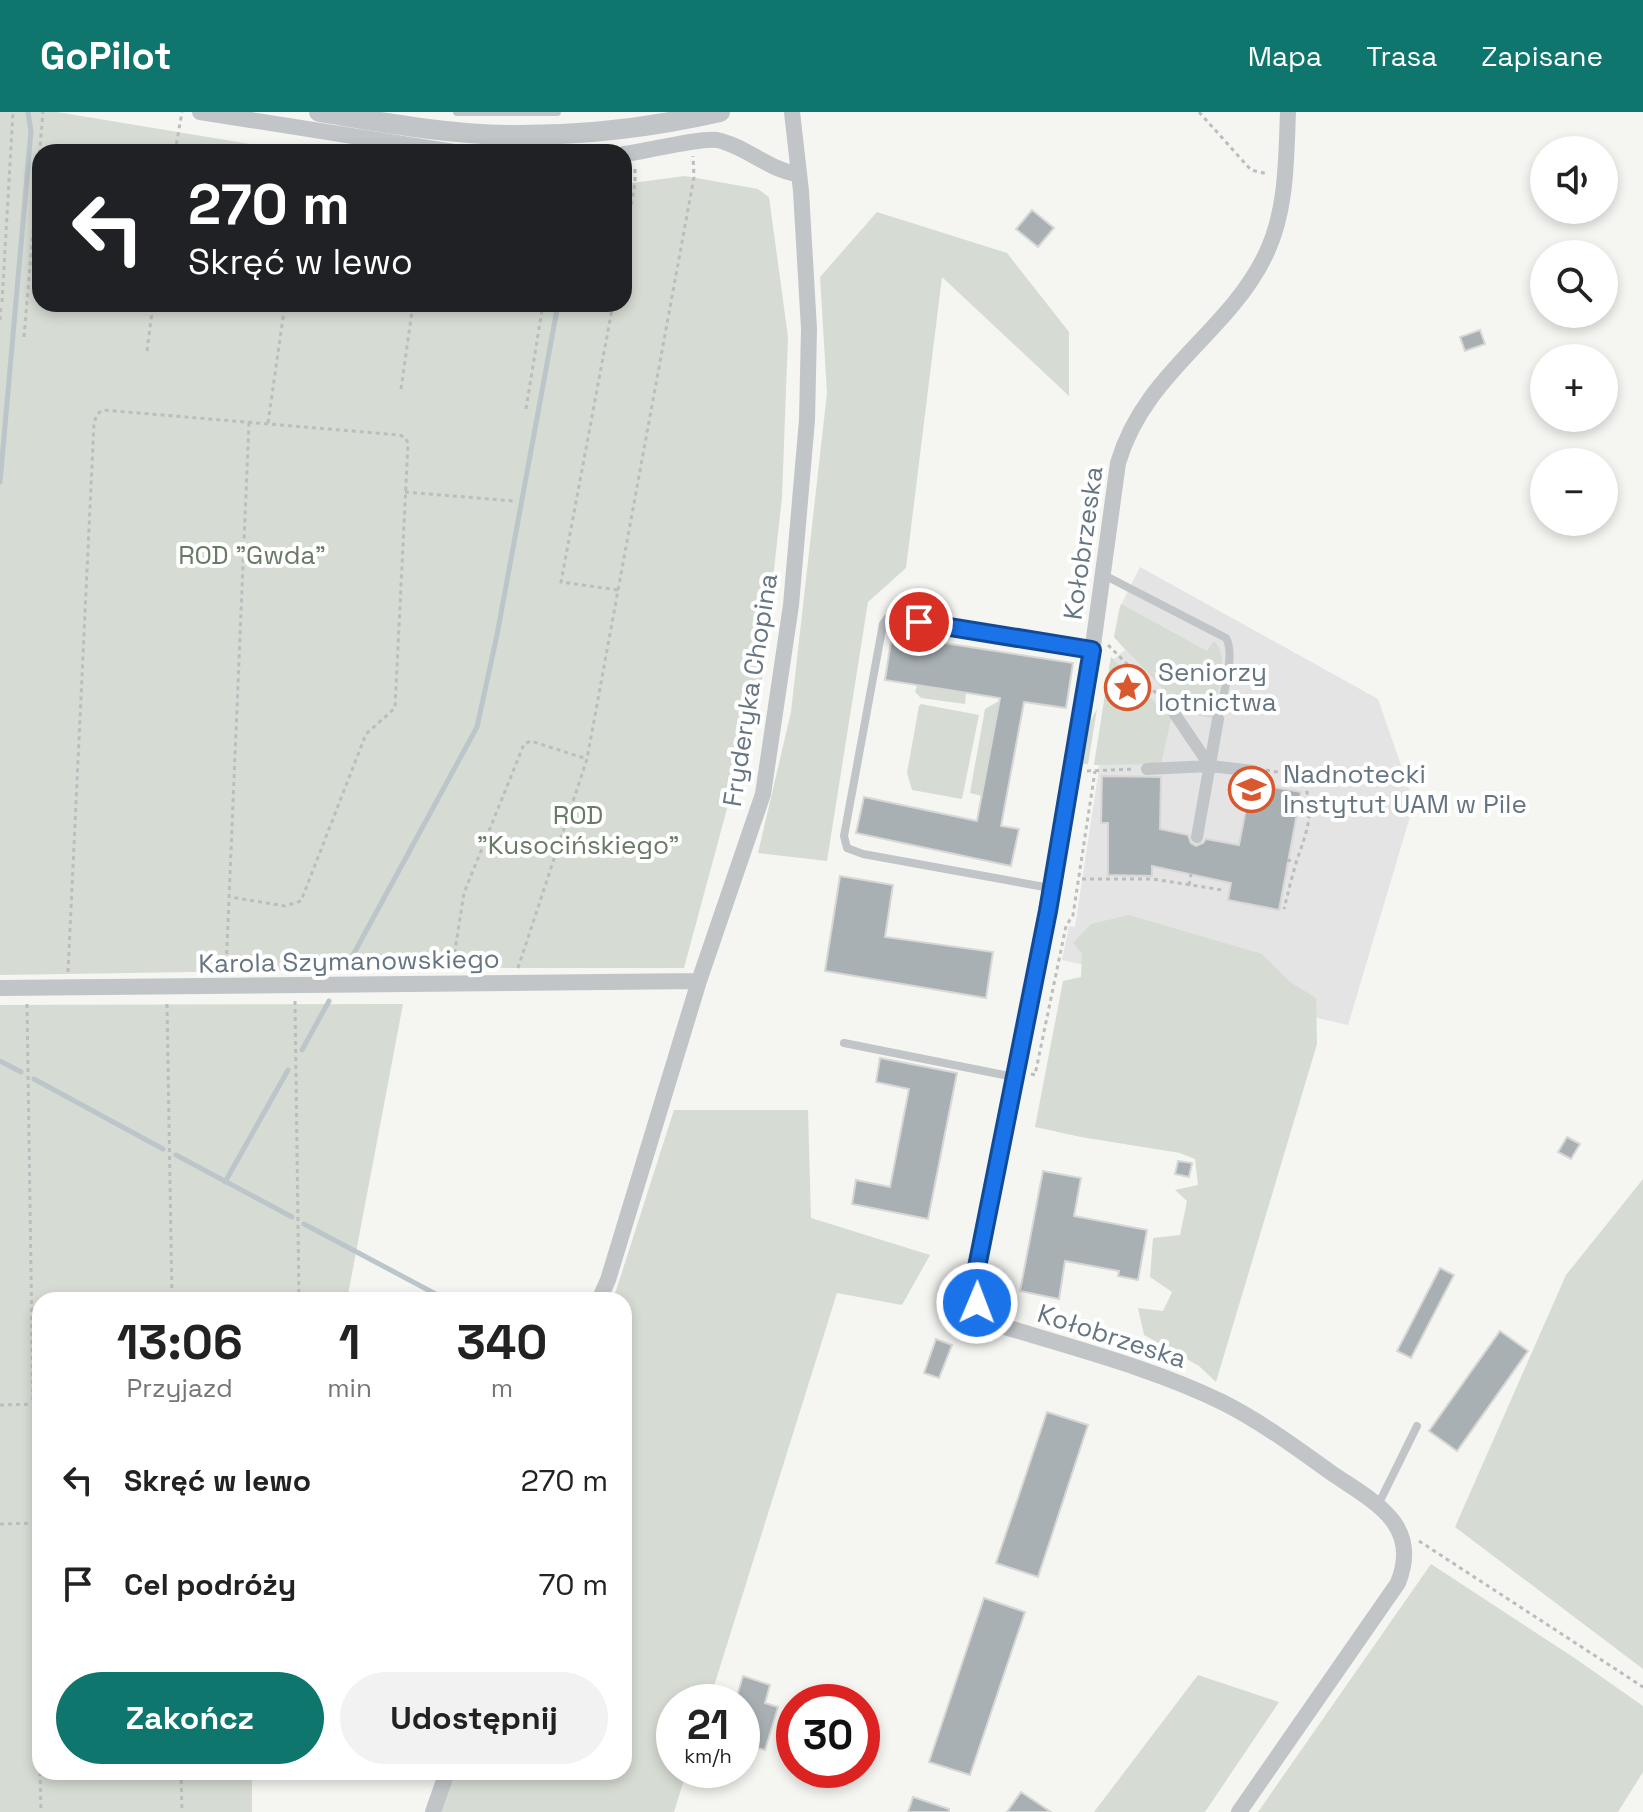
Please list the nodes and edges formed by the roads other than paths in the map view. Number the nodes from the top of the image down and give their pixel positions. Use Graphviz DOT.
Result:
graph roads {
  1 [pos="200,112"];
  2 [pos="319,112"];
  3 [pos="457,112"];
  4 [pos="557,112"];
  5 [pos="720,112"];
  6 [pos="792,112"];
  7 [pos="1288,112"];
  8 [pos="403,144"];
  9 [pos="632,153"];
  10 [pos="798,174"];
  11 [pos="1101,574"];
  12 [pos="1093,642"];
  13 [pos="1172,710"];
  14 [pos="1218,719"];
  15 [pos="1210,766"];
  16 [pos="1147,769"];
  17 [pos="1254,771"];
  18 [pos="1197,837"];
  19 [pos="1052,889"];
  20 [pos="699,981"];
  21 [pos="0,988"];
  22 [pos="844,1043"];
  23 [pos="1016,1074"];
  24 [pos="603,1292"];
  25 [pos="1417,1426"];
  26 [pos="1378,1505"];
  27 [pos="444,1780"];
  28 [pos="433,1812"];
  29 [pos="1239,1812"];
  1 -- 8 [label="street"];
  2 -- 5 [label="street"];
  3 -- 4 [label="lane"];
  6 -- 10 [label="street, Fryderyka Chopina"];
  7 -- 11 [label="street, Kołobrzeska"];
  9 -- 10 [label="street"];
  10 -- 20 [label="street, Fryderyka Chopina"];
  11 -- 12 [label="street, Kołobrzeska"];
  11 -- 14 [label="lane"];
  12 -- 19 [label="street, Kołobrzeska"];
  12 -- 19 [label="lane"];
  13 -- 15 [label="street"];
  14 -- 15 [label="street"];
  15 -- 16 [label="street"];
  15 -- 17 [label="street"];
  15 -- 18 [label="street"];
  19 -- 23 [label="street, Kołobrzeska"];
  20 -- 21 [label="street, Karola Szymanowskiego"];
  20 -- 24 [label="street, Fryderyka Chopina"];
  22 -- 23 [label="lane"];
  23 -- 26 [label="street, Kołobrzeska"];
  25 -- 26 [label="lane"];
  26 -- 29 [label="street, Kołobrzeska"];
  27 -- 28 [label="street"];
}
